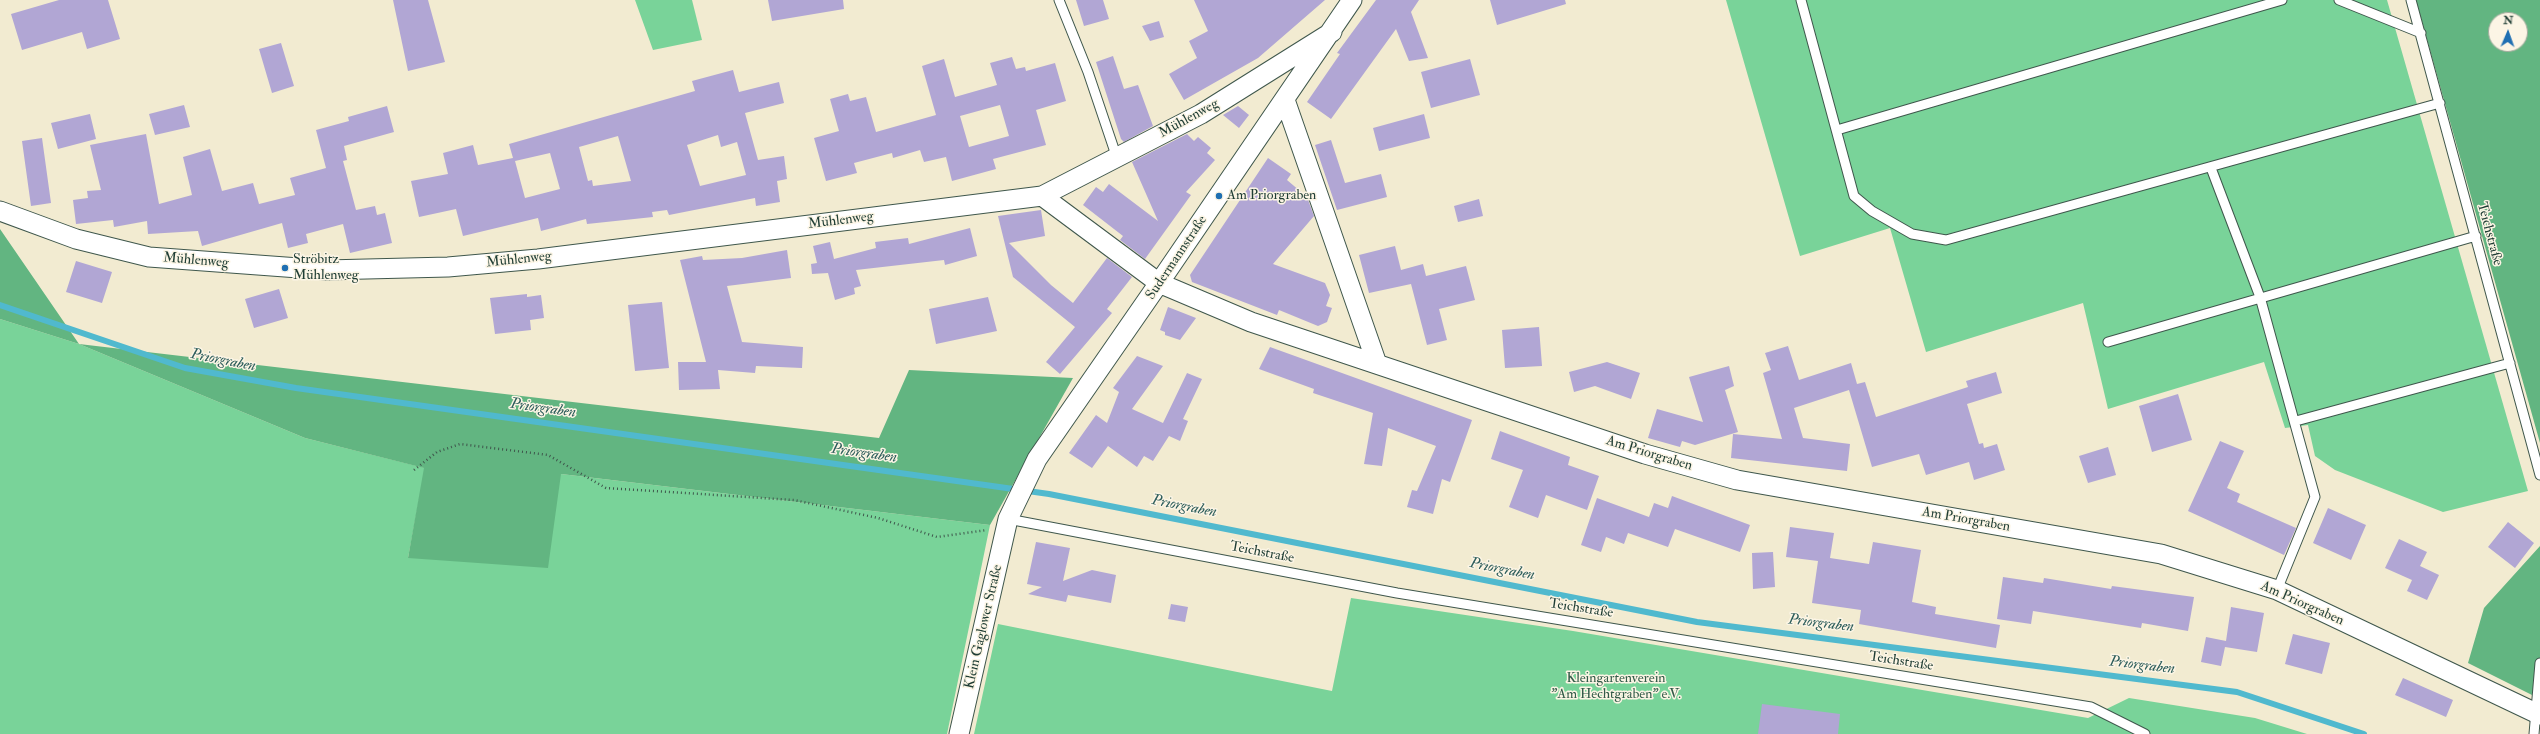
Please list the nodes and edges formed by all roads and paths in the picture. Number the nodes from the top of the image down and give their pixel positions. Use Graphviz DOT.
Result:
graph roads {
  1 [pos="1059,0"];
  2 [pos="1352,0"];
  3 [pos="2282,0"];
  4 [pos="2339,0"];
  5 [pos="2411,0"];
  6 [pos="1803,1"];
  7 [pos="1332,32"];
  8 [pos="2421,33"];
  9 [pos="1285,100"];
  10 [pos="2440,103"];
  11 [pos="1837,130"];
  12 [pos="1117,158"];
  13 [pos="2211,168"];
  14 [pos="1042,196"];
  15 [pos="0,210"];
  16 [pos="2476,236"];
  17 [pos="1160,283"];
  18 [pos="2260,297"];
  19 [pos="2108,342"];
  20 [pos="2510,363"];
  21 [pos="1377,364"];
  22 [pos="2296,421"];
  23 [pos="414,470"];
  24 [pos="2540,475"];
  25 [pos="1008,523"];
  26 [pos="2277,590"];
  27 [pos="2540,663"];
  28 [pos="2539,715"];
  29 [pos="959,734"];
  30 [pos="2145,734"];
  31 [pos="2534,734"];
  1 -- 12 [label="lane"];
  2 -- 7 [label="street, Sudermannstraße"];
  3 -- 11 [label="lane"];
  4 -- 8 [label="lane"];
  5 -- 8 [label="lane, Teichstraße"];
  6 -- 11 [label="lane"];
  7 -- 9 [label="street, Sudermannstraße"];
  7 -- 12 [label="street, Mühlenweg"];
  8 -- 10 [label="lane, Teichstraße"];
  9 -- 17 [label="street, Sudermannstraße"];
  9 -- 21 [label="street"];
  10 -- 13 [label="lane"];
  10 -- 16 [label="lane, Teichstraße"];
  11 -- 13 [label="lane"];
  12 -- 14 [label="street, Mühlenweg"];
  13 -- 18 [label="lane"];
  14 -- 15 [label="street, Mühlenweg"];
  14 -- 17 [label="street"];
  16 -- 18 [label="lane"];
  16 -- 20 [label="lane, Teichstraße"];
  17 -- 21 [label="street, Am Priorgraben"];
  17 -- 25 [label="street, Sudermannstraße"];
  18 -- 19 [label="lane"];
  18 -- 22 [label="lane"];
  20 -- 22 [label="lane"];
  20 -- 24 [label="lane, Teichstraße"];
  21 -- 26 [label="street, Am Priorgraben"];
  22 -- 26 [label="lane"];
  23 -- 25 [label="path"];
  25 -- 29 [label="street, Klein Gaglower Straße"];
  25 -- 30 [label="lane, Teichstraße"];
  26 -- 28 [label="street, Am Priorgraben"];
  27 -- 28 [label="lane"];
  28 -- 31 [label="lane"];
}
